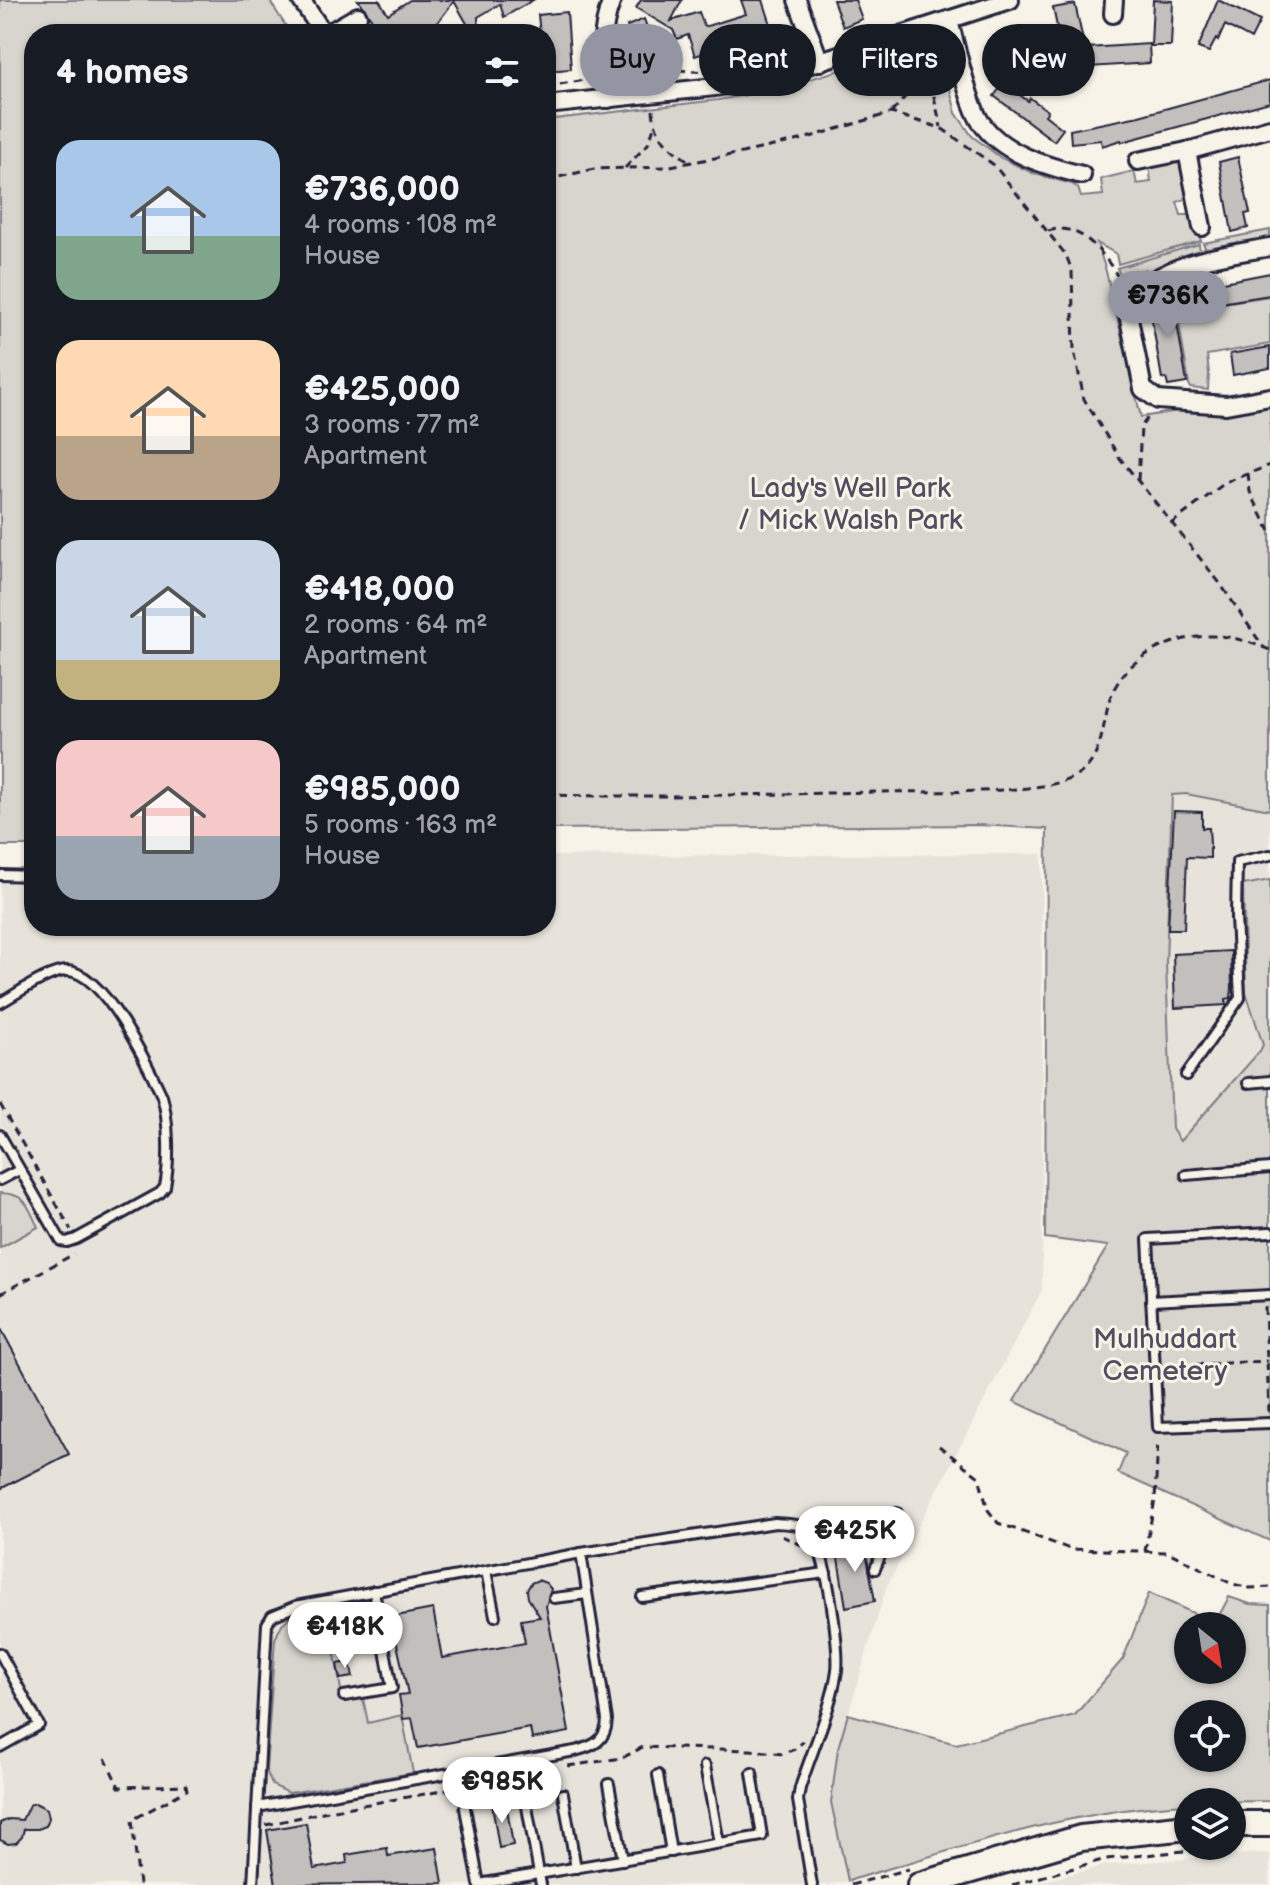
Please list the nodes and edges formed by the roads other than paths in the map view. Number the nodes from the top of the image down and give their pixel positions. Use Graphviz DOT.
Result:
graph roads {
  1 [pos="301,0"];
  2 [pos="612,0"];
  3 [pos="797,0"];
  4 [pos="1006,1"];
  5 [pos="358,16"];
  6 [pos="949,21"];
  7 [pos="318,24"];
  8 [pos="343,24"];
  9 [pos="820,62"];
  10 [pos="608,99"];
  11 [pos="556,104"];
  12 [pos="1270,128"];
  13 [pos="1187,151"];
  14 [pos="1138,161"];
  15 [pos="1082,175"];
  16 [pos="1198,206"];
  17 [pos="1181,209"];
  18 [pos="1202,227"];
  19 [pos="1270,247"];
  20 [pos="1270,397"];
  21 [pos="1270,855"];
  22 [pos="0,875"];
  23 [pos="24,876"];
  24 [pos="0,1003"];
  25 [pos="1186,1075"];
  26 [pos="1270,1081"];
  27 [pos="1248,1083"];
  28 [pos="0,1135"];
  29 [pos="1270,1168"];
  30 [pos="19,1170"];
  31 [pos="1186,1175"];
  32 [pos="0,1180"];
  33 [pos="1270,1232"];
  34 [pos="1267,1296"];
  35 [pos="1151,1301"];
  36 [pos="1270,1423"];
  37 [pos="810,1532"];
  38 [pos="581,1553"];
  39 [pos="875,1569"];
  40 [pos="486,1571"];
  41 [pos="826,1573"];
  42 [pos="374,1591"];
  43 [pos="587,1594"];
  44 [pos="642,1597"];
  45 [pos="554,1598"];
  46 [pos="495,1616"];
  47 [pos="0,1653"];
  48 [pos="344,1696"];
  49 [pos="0,1747"];
  50 [pos="519,1762"];
  51 [pos="705,1766"];
  52 [pos="752,1773"];
  53 [pos="658,1775"];
  54 [pos="609,1784"];
  55 [pos="563,1794"];
  56 [pos="257,1807"];
  57 [pos="465,1808"];
  58 [pos="1270,1824"];
  59 [pos="1174,1828"];
  60 [pos="1246,1832"];
  61 [pos="719,1843"];
  62 [pos="671,1852"];
  63 [pos="623,1860"];
  64 [pos="576,1868"];
  65 [pos="539,1874"];
  66 [pos="253,1885"];
  67 [pos="541,1885"];
  68 [pos="812,1885"];
  69 [pos="920,1885"];
  1 -- 7 [label="street"];
  2 -- 10 [label="street"];
  3 -- 9 [label="street"];
  4 -- 6 [label="street"];
  5 -- 8 [label="street"];
  6 -- 9 [label="street"];
  6 -- 15 [label="street"];
  9 -- 10 [label="street"];
  10 -- 11 [label="street"];
  12 -- 13 [label="street"];
  13 -- 14 [label="street"];
  13 -- 16 [label="street"];
  16 -- 17 [label="street"];
  16 -- 18 [label="street"];
  19 -- 20 [label="street"];
  21 -- 25 [label="lane"];
  22 -- 23 [label="lane"];
  24 -- 30 [label="lane"];
  26 -- 27 [label="lane"];
  28 -- 30 [label="lane"];
  29 -- 31 [label="lane"];
  30 -- 32 [label="lane"];
  33 -- 35 [label="lane"];
  34 -- 35 [label="lane"];
  35 -- 36 [label="lane"];
  37 -- 38 [label="lane"];
  37 -- 39 [label="lane"];
  37 -- 41 [label="lane"];
  38 -- 40 [label="lane"];
  38 -- 43 [label="lane"];
  40 -- 42 [label="lane"];
  40 -- 46 [label="lane"];
  41 -- 44 [label="lane"];
  41 -- 68 [label="lane"];
  42 -- 48 [label="lane"];
  42 -- 56 [label="lane"];
  43 -- 45 [label="lane"];
  43 -- 50 [label="lane"];
  47 -- 49 [label="lane"];
  50 -- 56 [label="lane"];
  50 -- 65 [label="lane"];
  51 -- 61 [label="lane"];
  52 -- 61 [label="lane"];
  53 -- 62 [label="lane"];
  54 -- 63 [label="lane"];
  55 -- 64 [label="lane"];
  56 -- 66 [label="lane"];
  57 -- 65 [label="lane"];
  58 -- 60 [label="main road"];
  59 -- 69 [label="main road"];
  61 -- 62 [label="lane"];
  62 -- 63 [label="lane"];
  63 -- 64 [label="lane"];
  64 -- 65 [label="lane"];
  65 -- 67 [label="lane"];
}
